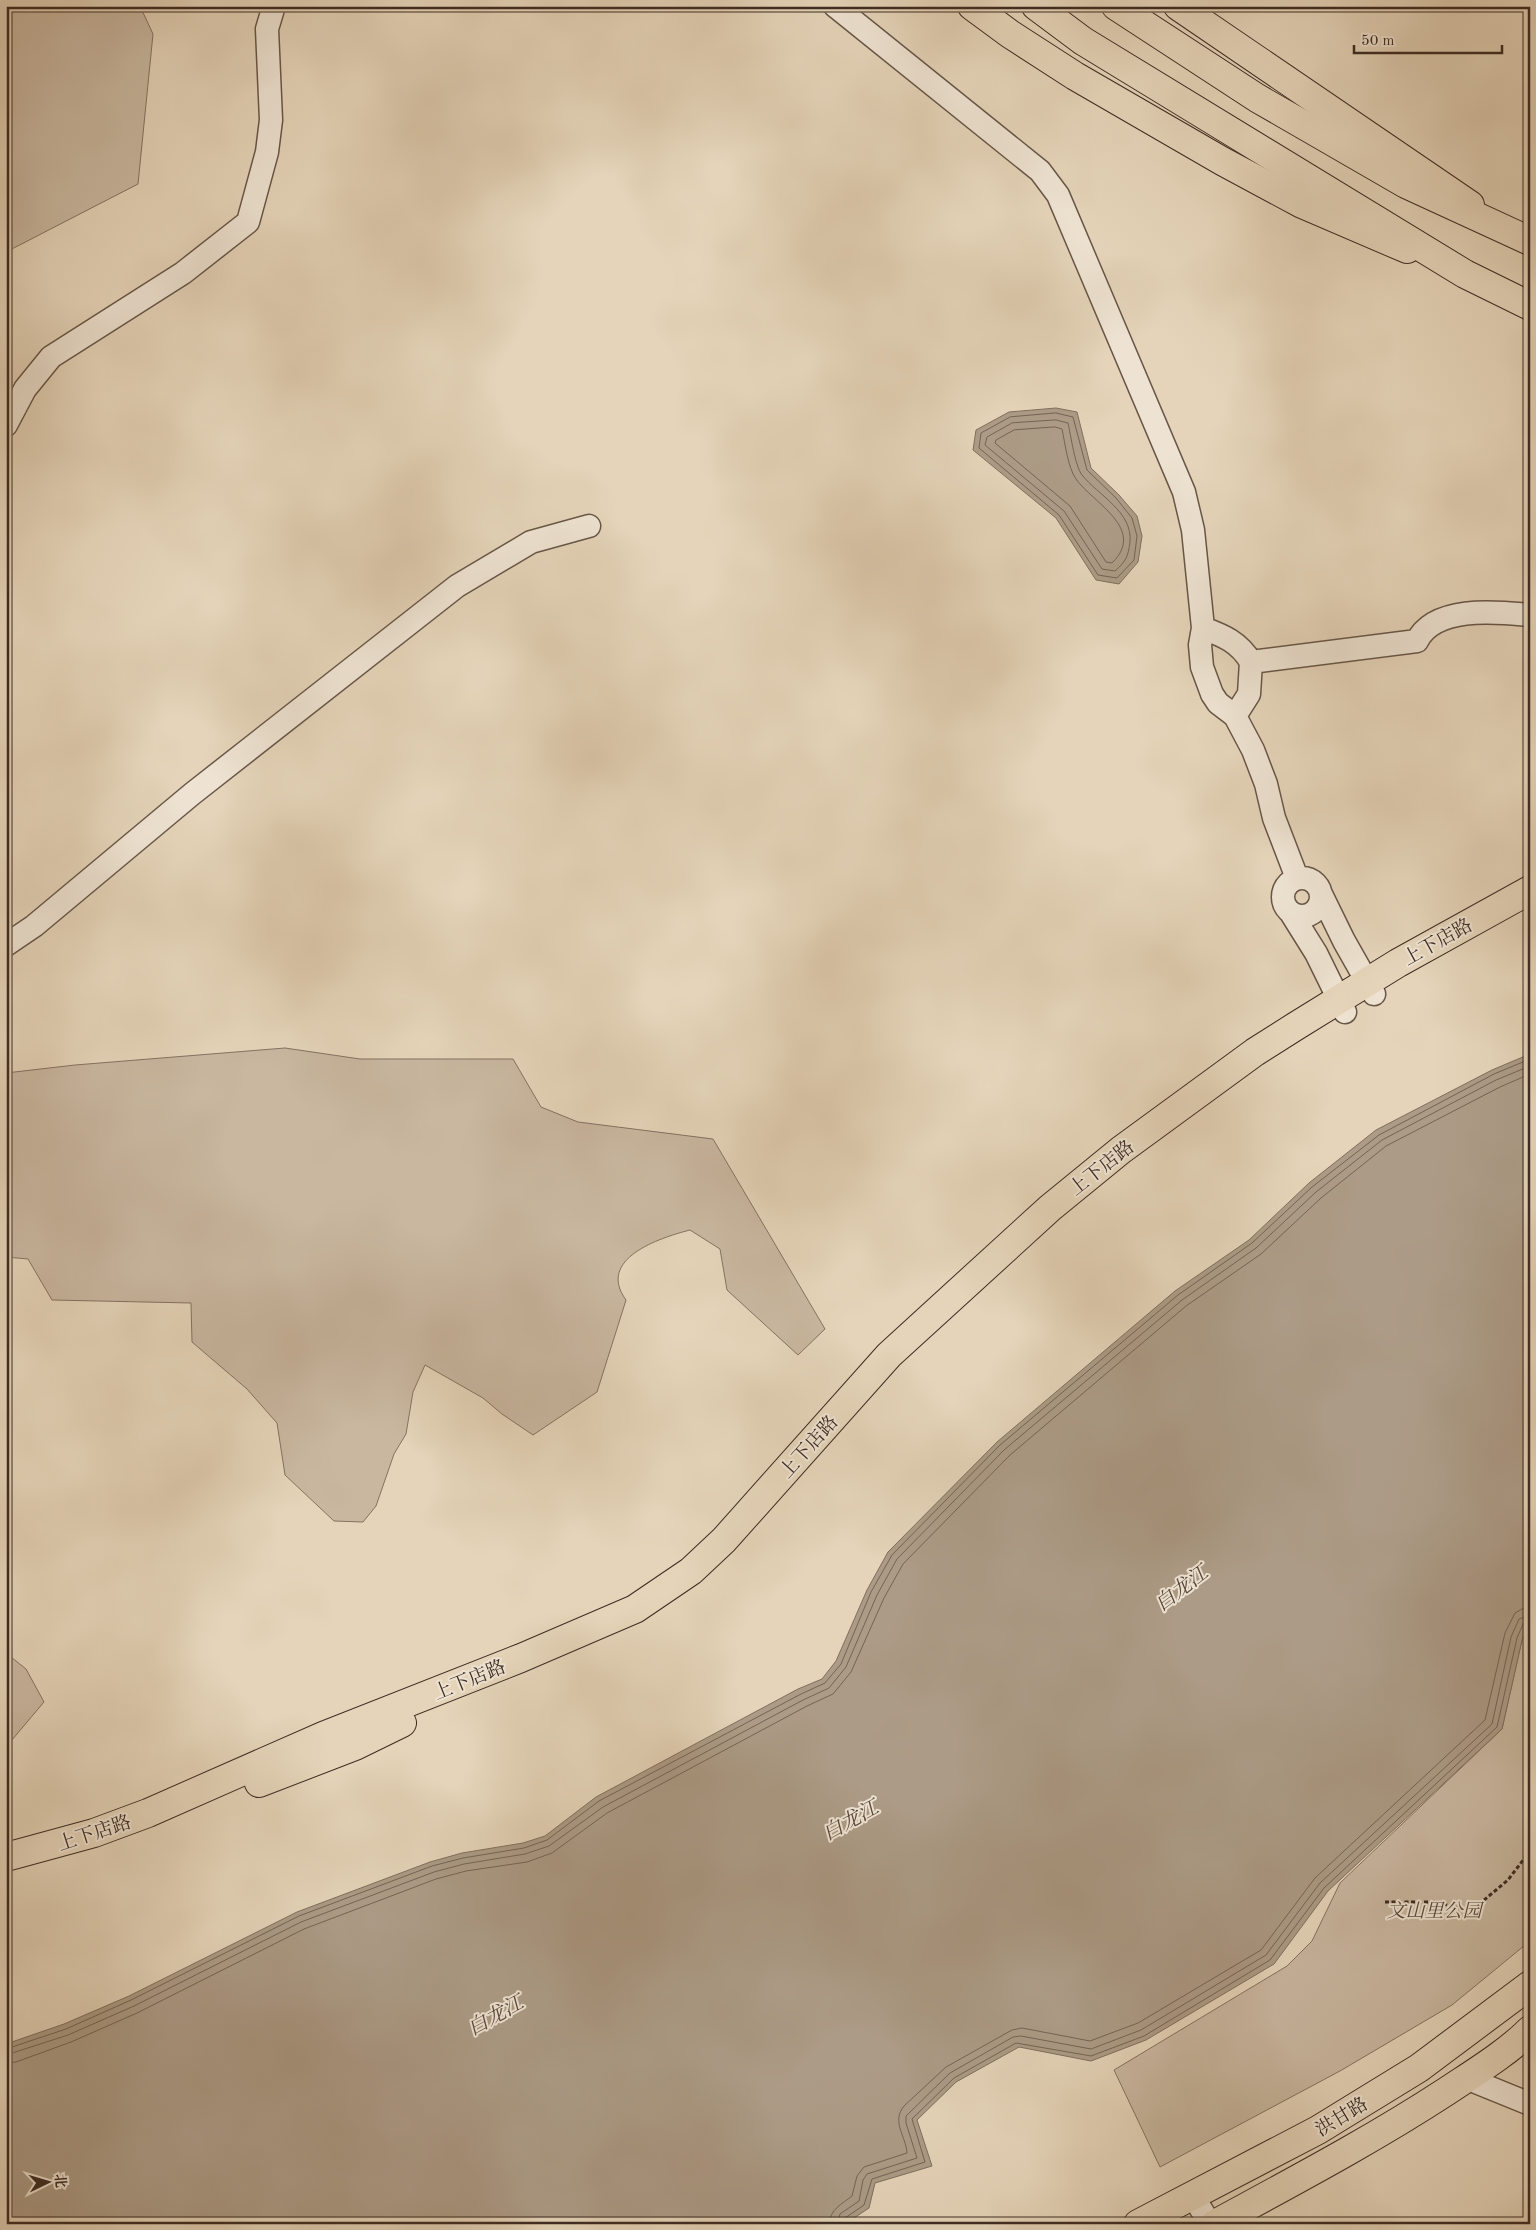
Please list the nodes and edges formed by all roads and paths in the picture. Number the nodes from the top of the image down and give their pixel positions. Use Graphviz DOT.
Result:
graph roads {
  1 [pos="835,6"];
  2 [pos="972,6"];
  3 [pos="1036,6"];
  4 [pos="1116,6"];
  5 [pos="1178,6"];
  6 [pos="274,7"];
  7 [pos="1522,238"];
  8 [pos="1465,274"];
  9 [pos="1530,306"];
  10 [pos="6,425"];
  11 [pos="588,526"];
  12 [pos="1530,615"];
  13 [pos="1203,628"];
  14 [pos="1251,662"];
  15 [pos="1235,716"];
  16 [pos="1297,878"];
  17 [pos="1530,890"];
  18 [pos="1321,894"];
  19 [pos="1530,907"];
  20 [pos="1291,913"];
  21 [pos="6,945"];
  22 [pos="1371,988"];
  23 [pos="1342,1006"];
  24 [pos="1530,1851"];
  25 [pos="6,1857"];
  26 [pos="6,1871"];
  27 [pos="1386,1902"];
  28 [pos="1530,1985"];
  29 [pos="1530,2030"];
  30 [pos="1466,2078"];
  31 [pos="1530,2104"];
  32 [pos="1193,2196"];
  33 [pos="1138,2224"];
  34 [pos="1210,2224"];
  35 [pos="1215,2224"];
  1 -- 13 [label="street"];
  2 -- 8 [label="main road"];
  3 -- 8 [label="main road"];
  4 -- 7 [label="main road"];
  5 -- 7 [label="main road"];
  6 -- 10 [label="street"];
  8 -- 9 [label="main road"];
  11 -- 21 [label="street"];
  12 -- 14 [label="street"];
  13 -- 14 [label="street"];
  13 -- 15 [label="street"];
  14 -- 15 [label="street"];
  15 -- 16 [label="street"];
  16 -- 18 [label="street"];
  16 -- 20 [label="street"];
  17 -- 22 [label="main road, 上下店路"];
  18 -- 20 [label="street"];
  18 -- 22 [label="street"];
  19 -- 22 [label="main road, 上下店路"];
  20 -- 23 [label="street"];
  22 -- 23 [label="main road, 上下店路"];
  23 -- 25 [label="main road, 上下店路"];
  23 -- 26 [label="main road, 上下店路"];
  24 -- 27 [label="path"];
  28 -- 32 [label="main road, 洪甘路"];
  29 -- 30 [label="main road, 洪甘路"];
  30 -- 31 [label="street"];
  30 -- 35 [label="main road, 洪甘路"];
  32 -- 33 [label="main road, 洪甘路"];
  32 -- 34 [label="street"];
}
